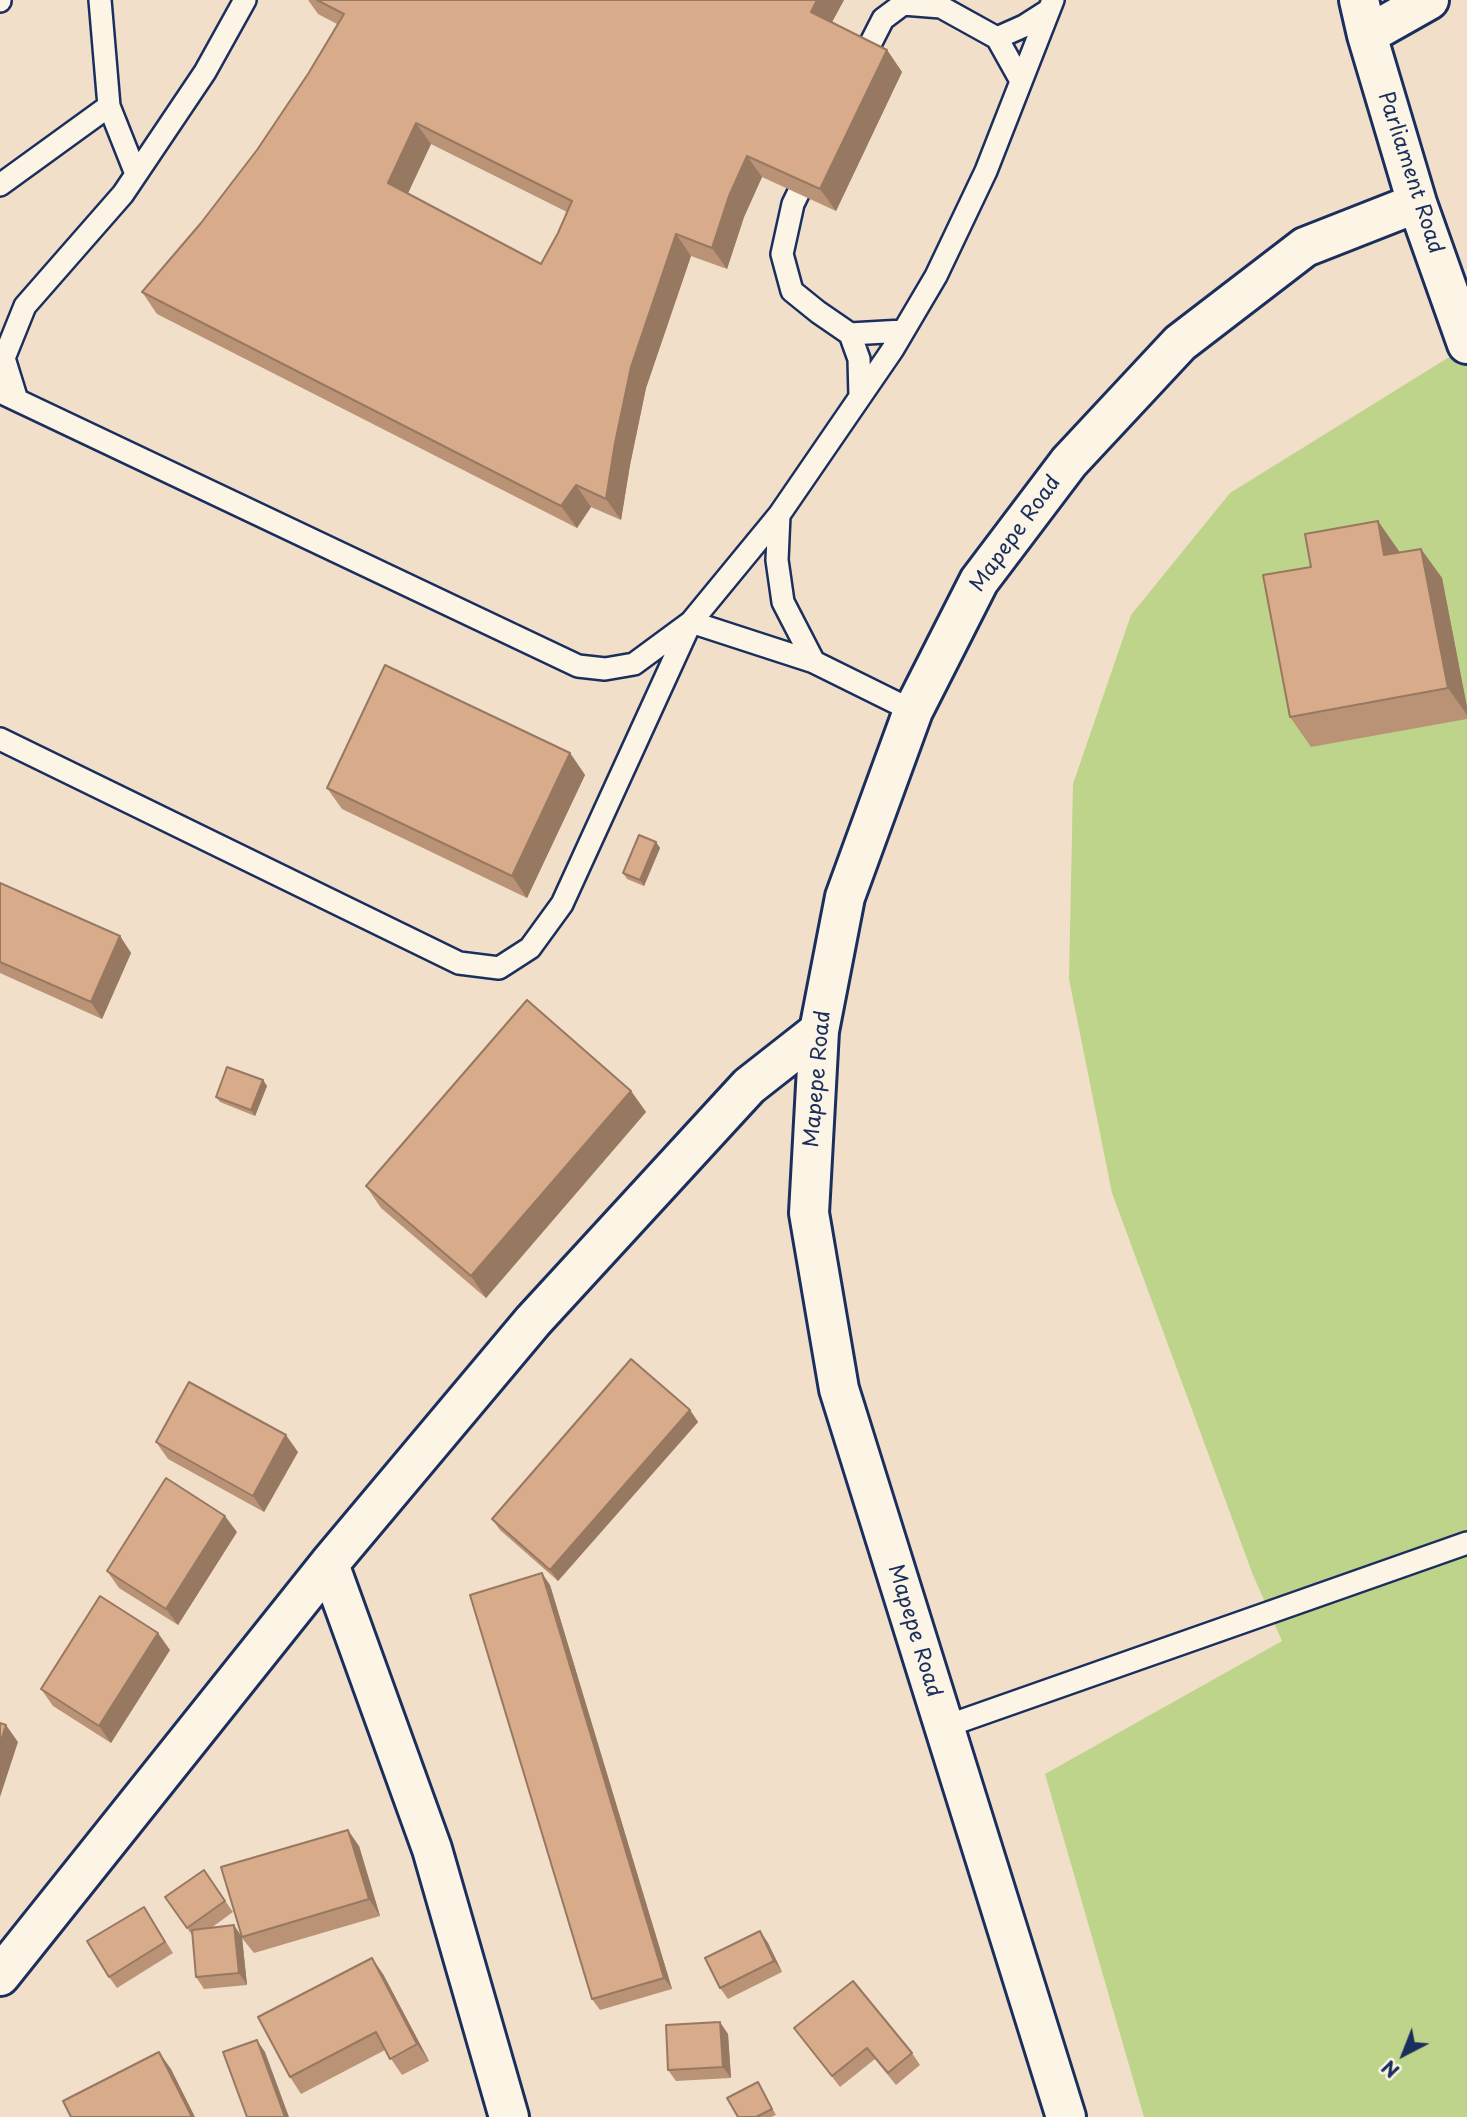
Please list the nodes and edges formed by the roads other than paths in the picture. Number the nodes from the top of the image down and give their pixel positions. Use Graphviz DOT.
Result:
graph roads {
  1 [pos="100,0"];
  2 [pos="245,0"];
  3 [pos="1429,0"];
  4 [pos="1051,5"];
  5 [pos="1363,18"];
  6 [pos="997,38"];
  7 [pos="1021,81"];
  8 [pos="851,82"];
  9 [pos="109,106"];
  10 [pos="816,155"];
  11 [pos="136,174"];
  12 [pos="0,185"];
  13 [pos="1417,203"];
  14 [pos="903,331"];
  15 [pos="850,334"];
  16 [pos="5,338"];
  17 [pos="1467,344"];
  18 [pos="9,396"];
  19 [pos="860,397"];
  20 [pos="779,515"];
  21 [pos="691,622"];
  22 [pos="814,662"];
  23 [pos="913,711"];
  24 [pos="1,743"];
  25 [pos="818,1031"];
  26 [pos="1467,1543"];
  27 [pos="329,1563"];
  28 [pos="944,1727"];
  29 [pos="0,1976"];
  30 [pos="509,2117"];
  31 [pos="1066,2117"];
  1 -- 9 [label="lane"];
  2 -- 11 [label="lane"];
  3 -- 5 [label="street"];
  4 -- 6 [label="lane"];
  4 -- 7 [label="lane"];
  5 -- 13 [label="street, Parliament Road"];
  6 -- 7 [label="lane"];
  6 -- 8 [label="lane"];
  7 -- 14 [label="lane"];
  9 -- 11 [label="lane"];
  9 -- 12 [label="lane"];
  10 -- 15 [label="lane"];
  11 -- 16 [label="lane"];
  13 -- 17 [label="street, Parliament Road"];
  13 -- 23 [label="street, Mapepe Road"];
  14 -- 15 [label="lane"];
  14 -- 19 [label="lane"];
  15 -- 19 [label="lane"];
  16 -- 18 [label="lane"];
  18 -- 21 [label="lane"];
  19 -- 20 [label="lane"];
  20 -- 21 [label="lane"];
  20 -- 22 [label="lane"];
  21 -- 22 [label="lane"];
  21 -- 24 [label="lane"];
  22 -- 23 [label="lane"];
  23 -- 25 [label="street, Mapepe Road"];
  25 -- 27 [label="street"];
  25 -- 28 [label="street, Mapepe Road"];
  26 -- 28 [label="lane"];
  27 -- 29 [label="street"];
  27 -- 30 [label="street"];
  28 -- 31 [label="street, Mapepe Road"];
}
